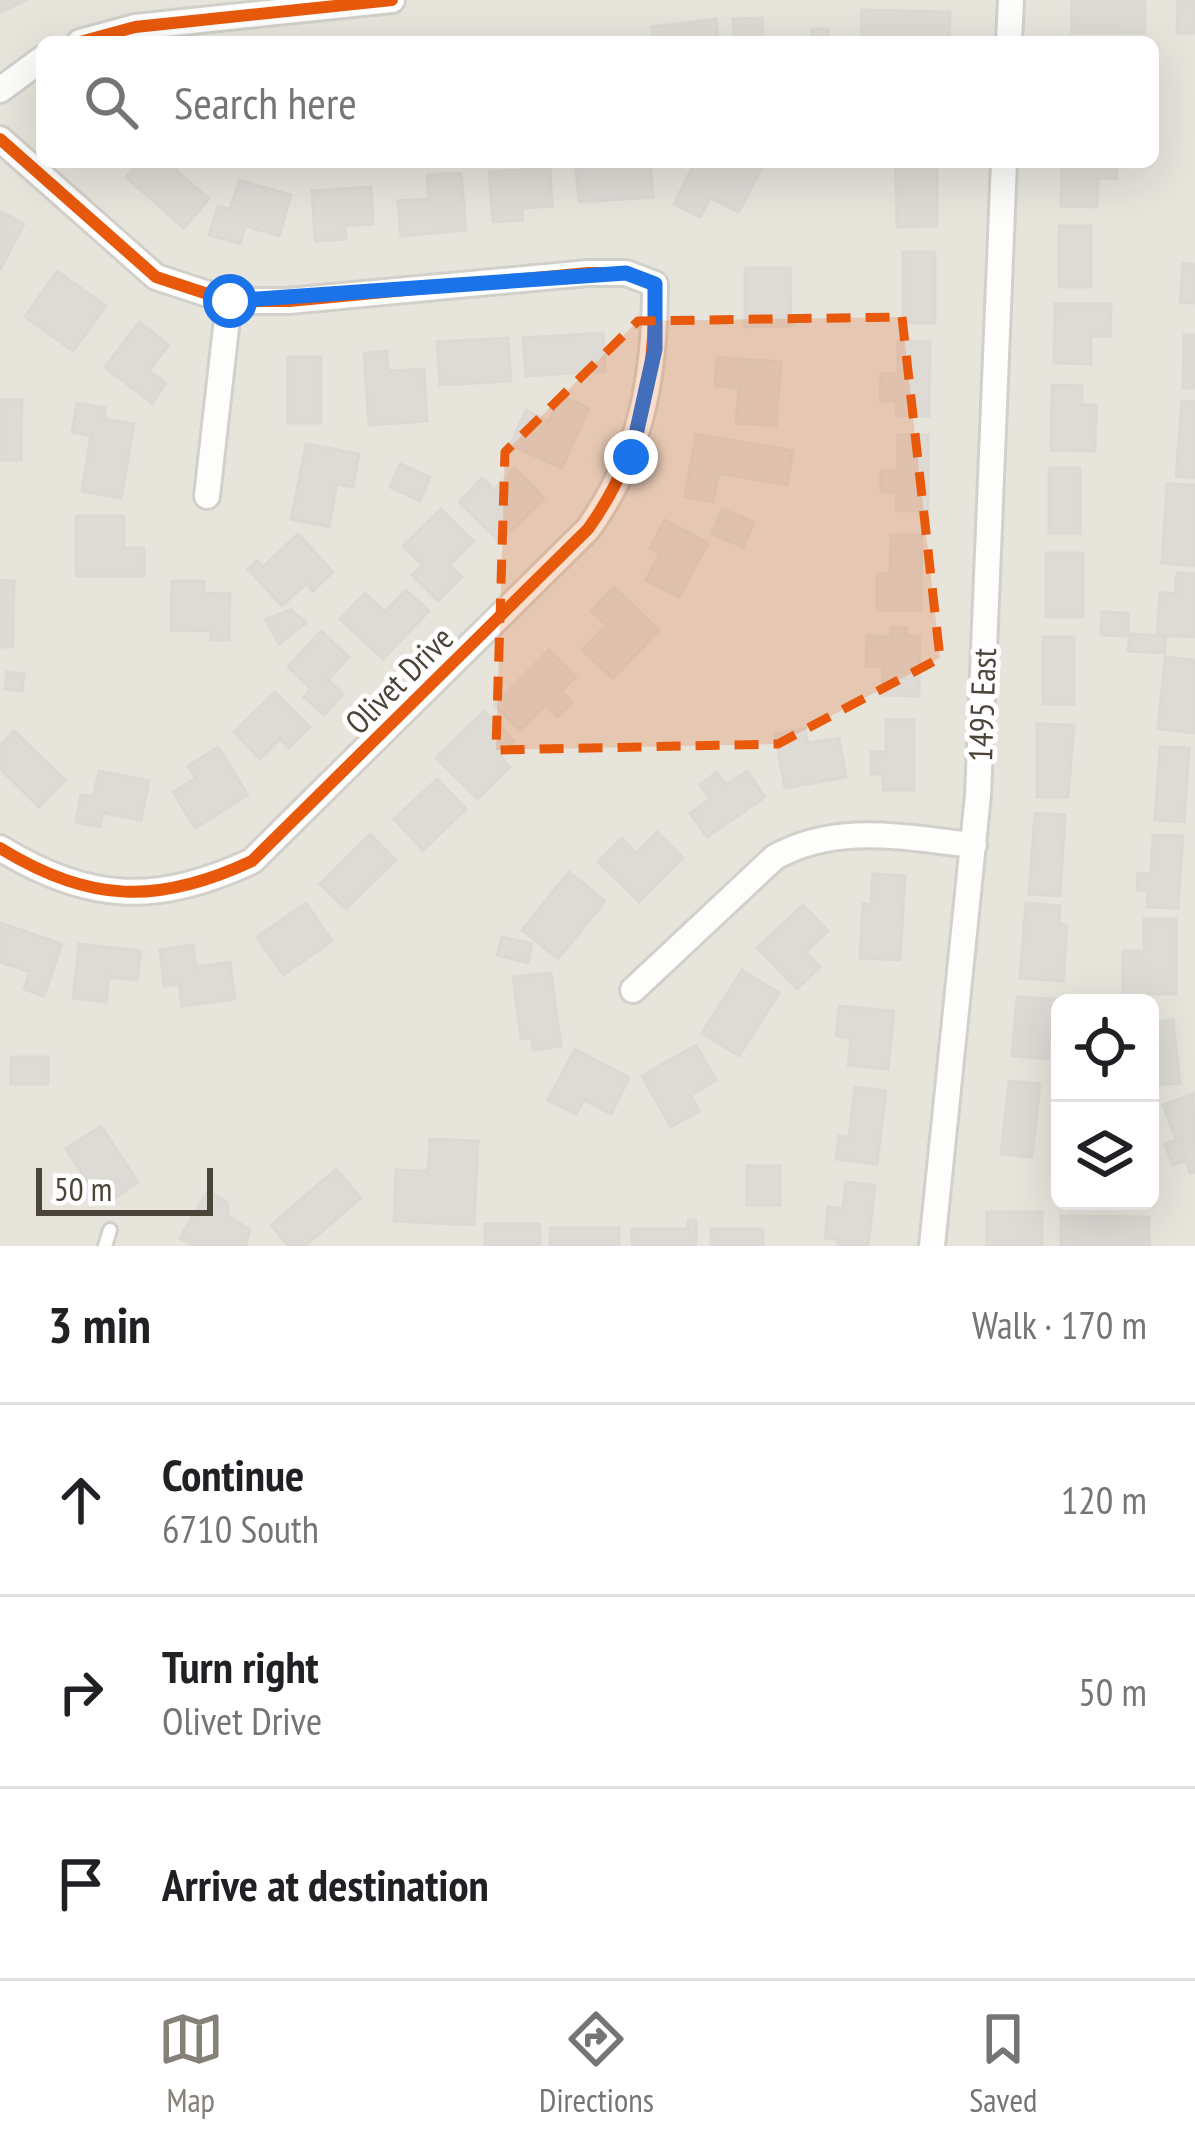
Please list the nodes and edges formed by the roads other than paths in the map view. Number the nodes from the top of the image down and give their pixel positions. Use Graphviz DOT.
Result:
graph roads {
  1 [pos="392,0"];
  2 [pos="1011,0"];
  3 [pos="102,36"];
  4 [pos="1010,36"];
  5 [pos="36,63"];
  6 [pos="0,90"];
  7 [pos="0,140"];
  8 [pos="1004,168"];
  9 [pos="230,301"];
  10 [pos="207,496"];
  11 [pos="974,845"];
  12 [pos="0,848"];
  13 [pos="633,990"];
  14 [pos="110,1230"];
  15 [pos="105,1246"];
  16 [pos="932,1246"];
  1 -- 3 [label="street"];
  2 -- 4 [label="street"];
  5 -- 6 [label="street"];
  7 -- 9 [label="street"];
  8 -- 11 [label="street, 1495 East"];
  9 -- 10 [label="street"];
  9 -- 12 [label="street, Olivet Drive"];
  11 -- 13 [label="street"];
  11 -- 16 [label="street, 1495 East"];
  14 -- 15 [label="lane"];
}
